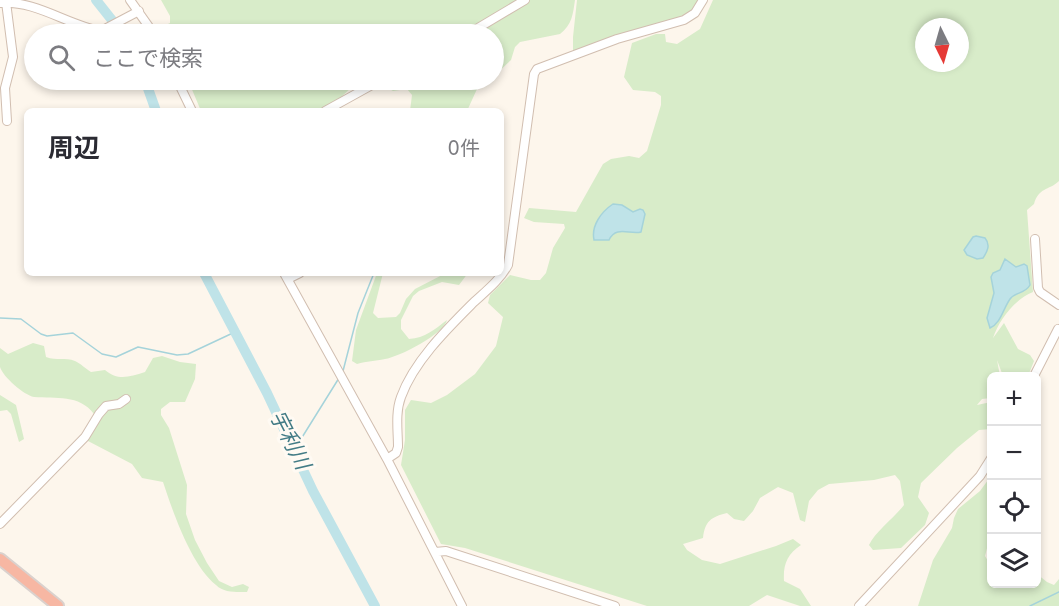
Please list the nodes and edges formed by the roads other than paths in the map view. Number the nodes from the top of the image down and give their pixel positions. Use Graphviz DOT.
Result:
graph roads {
  1 [pos="130,0"];
  2 [pos="525,0"];
  3 [pos="703,0"];
  4 [pos="3,3"];
  5 [pos="139,11"];
  6 [pos="79,24"];
  7 [pos="116,24"];
  8 [pos="147,24"];
  9 [pos="485,24"];
  10 [pos="182,90"];
  11 [pos="363,90"];
  12 [pos="191,108"];
  13 [pos="330,108"];
  14 [pos="7,121"];
  15 [pos="1035,239"];
  16 [pos="504,270"];
  17 [pos="286,276"];
  18 [pos="500,276"];
  19 [pos="1059,304"];
  20 [pos="1059,329"];
  21 [pos="1036,372"];
  22 [pos="126,399"];
  23 [pos="387,459"];
  24 [pos="987,465"];
  25 [pos="0,524"];
  26 [pos="435,552"];
  27 [pos="0,558"];
  28 [pos="52,604"];
  29 [pos="462,606"];
  30 [pos="615,606"];
  31 [pos="859,606"];
  1 -- 5 [label="street"];
  2 -- 9 [label="street"];
  3 -- 16 [label="street"];
  4 -- 6 [label="street"];
  4 -- 14 [label="street"];
  5 -- 7 [label="street"];
  5 -- 8 [label="street"];
  10 -- 12 [label="street"];
  11 -- 13 [label="street"];
  15 -- 19 [label="street"];
  17 -- 23 [label="street"];
  18 -- 23 [label="street"];
  20 -- 21 [label="street"];
  22 -- 25 [label="street"];
  23 -- 26 [label="street"];
  24 -- 31 [label="street"];
  26 -- 29 [label="street"];
  26 -- 30 [label="street"];
  27 -- 28 [label="highway"];
}
